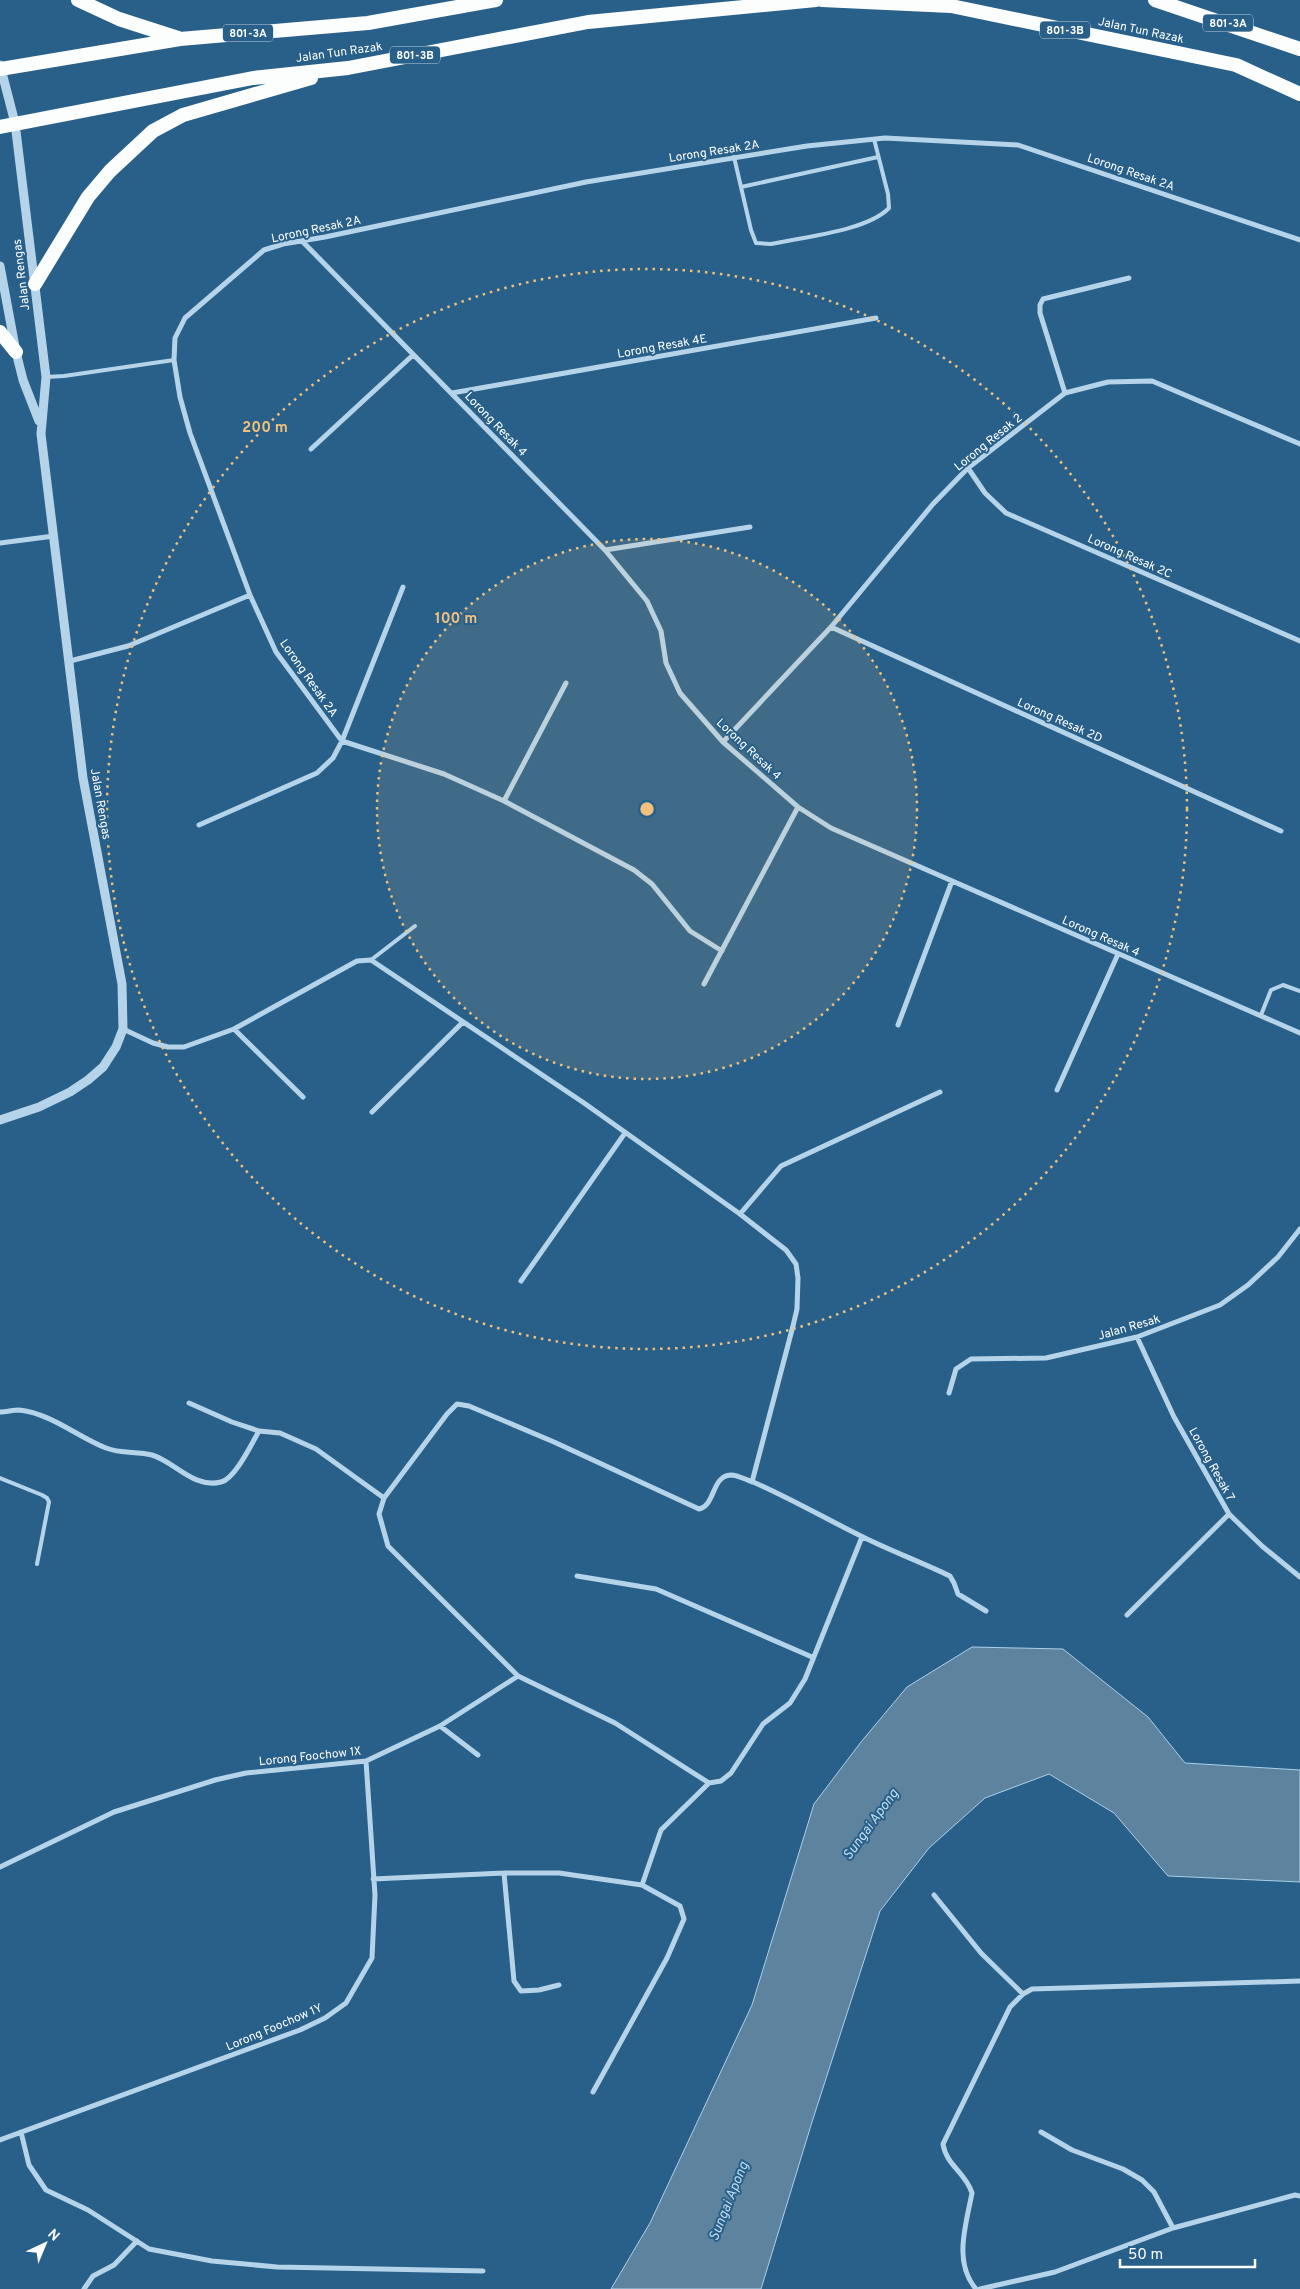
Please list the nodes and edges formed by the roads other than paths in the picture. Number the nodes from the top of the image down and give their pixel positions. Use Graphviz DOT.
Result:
graph roads {
  1 [pos="78,0"];
  2 [pos="496,0"];
  3 [pos="816,0"];
  4 [pos="822,0"];
  5 [pos="1155,0"];
  6 [pos="180,39"];
  7 [pos="1300,49"];
  8 [pos="0,67"];
  9 [pos="348,68"];
  10 [pos="1300,94"];
  11 [pos="16,123"];
  12 [pos="0,127"];
  13 [pos="874,139"];
  14 [pos="734,157"];
  15 [pos="878,157"];
  16 [pos="741,187"];
  17 [pos="1300,240"];
  18 [pos="302,241"];
  19 [pos="0,266"];
  20 [pos="1129,278"];
  21 [pos="35,284"];
  22 [pos="876,318"];
  23 [pos="0,332"];
  24 [pos="16,352"];
  25 [pos="414,355"];
  26 [pos="174,360"];
  27 [pos="46,377"];
  28 [pos="452,393"];
  29 [pos="1065,393"];
  30 [pos="40,424"];
  31 [pos="1300,444"];
  32 [pos="311,449"];
  33 [pos="968,468"];
  34 [pos="750,527"];
  35 [pos="54,536"];
  36 [pos="0,543"];
  37 [pos="605,550"];
  38 [pos="403,588"];
  39 [pos="250,594"];
  40 [pos="831,627"];
  41 [pos="1300,641"];
  42 [pos="70,661"];
  43 [pos="566,683"];
  44 [pos="342,741"];
  45 [pos="723,742"];
  46 [pos="504,801"];
  47 [pos="798,807"];
  48 [pos="199,826"];
  49 [pos="1281,831"];
  50 [pos="952,882"];
  51 [pos="415,926"];
  52 [pos="722,951"];
  53 [pos="1118,954"];
  54 [pos="372,960"];
  55 [pos="704,984"];
  56 [pos="1300,990"];
  57 [pos="1261,1015"];
  58 [pos="462,1023"];
  59 [pos="898,1025"];
  60 [pos="123,1029"];
  61 [pos="234,1029"];
  62 [pos="1300,1033"];
  63 [pos="1057,1090"];
  64 [pos="940,1092"];
  65 [pos="303,1096"];
  66 [pos="372,1112"];
  67 [pos="0,1120"];
  68 [pos="625,1133"];
  69 [pos="740,1214"];
  70 [pos="1300,1229"];
  71 [pos="521,1281"];
  72 [pos="1137,1337"];
  73 [pos="949,1393"];
  74 [pos="189,1403"];
  75 [pos="0,1412"];
  76 [pos="259,1431"];
  77 [pos="0,1478"];
  78 [pos="752,1482"];
  79 [pos="384,1498"];
  80 [pos="1229,1514"];
  81 [pos="862,1537"];
  82 [pos="37,1564"];
  83 [pos="577,1576"];
  84 [pos="1300,1576"];
  85 [pos="986,1611"];
  86 [pos="1127,1615"];
  87 [pos="812,1657"];
  88 [pos="518,1676"];
  89 [pos="440,1726"];
  90 [pos="478,1755"];
  91 [pos="366,1761"];
  92 [pos="709,1783"];
  93 [pos="0,1867"];
  94 [pos="504,1873"];
  95 [pos="374,1879"];
  96 [pos="642,1884"];
  97 [pos="934,1895"];
  98 [pos="1300,1980"];
  99 [pos="559,1985"];
  100 [pos="1023,1994"];
  101 [pos="593,2092"];
  102 [pos="21,2132"];
  103 [pos="1041,2132"];
  104 [pos="0,2140"];
  105 [pos="1300,2196"];
  106 [pos="1173,2228"];
  107 [pos="137,2241"];
  108 [pos="483,2272"];
  109 [pos="84,2289"];
  110 [pos="978,2289"];
  1 -- 6 [label="highway"];
  2 -- 6 [label="highway, Jalan Tun Razak / 801-3A"];
  3 -- 9 [label="highway, Jalan Tun Razak / 801-3B"];
  4 -- 10 [label="highway, Jalan Tun Razak / 801-3B"];
  5 -- 7 [label="highway, 801-3A"];
  6 -- 8 [label="highway, Jalan Tun Razak / 801-3A"];
  8 -- 11 [label="street, Jalan Rengas"];
  9 -- 11 [label="highway, Jalan Tun Razak / 801-3B"];
  9 -- 21 [label="highway"];
  11 -- 12 [label="highway, 801-3B"];
  11 -- 21 [label="street, Jalan Rengas"];
  13 -- 14 [label="street, Lorong Resak 2A"];
  13 -- 15 [label="lane"];
  13 -- 17 [label="street, Lorong Resak 2A"];
  14 -- 16 [label="lane"];
  14 -- 18 [label="street, Lorong Resak 2A"];
  15 -- 16 [label="lane"];
  15 -- 16 [label="lane"];
  18 -- 25 [label="street, Lorong Resak 4"];
  18 -- 26 [label="street, Lorong Resak 2A"];
  19 -- 24 [label="street, Jalan Rengas"];
  20 -- 29 [label="street"];
  21 -- 27 [label="street, Jalan Rengas"];
  22 -- 28 [label="street, Lorong Resak 4E"];
  23 -- 24 [label="highway"];
  24 -- 30 [label="street, Jalan Rengas"];
  25 -- 28 [label="street, Lorong Resak 4"];
  25 -- 32 [label="street"];
  26 -- 27 [label="lane"];
  26 -- 39 [label="street, Lorong Resak 2A"];
  27 -- 30 [label="street, Jalan Rengas"];
  28 -- 37 [label="street, Lorong Resak 4"];
  29 -- 31 [label="street, Lorong Resak 2"];
  29 -- 33 [label="street, Lorong Resak 2"];
  30 -- 35 [label="street, Jalan Rengas"];
  33 -- 40 [label="street, Lorong Resak 2"];
  33 -- 41 [label="street, Lorong Resak 2C"];
  34 -- 37 [label="street"];
  35 -- 36 [label="street"];
  35 -- 42 [label="street, Jalan Rengas"];
  37 -- 45 [label="street, Lorong Resak 4"];
  38 -- 44 [label="street"];
  39 -- 42 [label="street"];
  39 -- 44 [label="street, Lorong Resak 2A"];
  40 -- 45 [label="street, Lorong Resak 2"];
  40 -- 49 [label="street, Lorong Resak 2D"];
  42 -- 60 [label="street, Jalan Rengas"];
  43 -- 46 [label="street"];
  44 -- 46 [label="street"];
  44 -- 48 [label="street"];
  45 -- 47 [label="street, Lorong Resak 4"];
  46 -- 52 [label="street"];
  47 -- 50 [label="street, Lorong Resak 4"];
  47 -- 52 [label="street"];
  50 -- 53 [label="street, Lorong Resak 4"];
  50 -- 59 [label="street"];
  51 -- 54 [label="lane"];
  52 -- 55 [label="street"];
  53 -- 57 [label="street, Lorong Resak 4"];
  53 -- 63 [label="street"];
  54 -- 58 [label="street"];
  54 -- 61 [label="street"];
  56 -- 57 [label="lane"];
  57 -- 62 [label="street, Lorong Resak 4"];
  58 -- 66 [label="street"];
  58 -- 68 [label="street"];
  60 -- 61 [label="street"];
  60 -- 67 [label="street, Jalan Rengas"];
  61 -- 65 [label="street"];
  64 -- 69 [label="street"];
  68 -- 69 [label="street"];
  68 -- 71 [label="street"];
  69 -- 78 [label="street"];
  70 -- 72 [label="street, Jalan Resak"];
  72 -- 73 [label="street, Jalan Resak"];
  72 -- 80 [label="street, Lorong Resak 7"];
  74 -- 76 [label="street"];
  75 -- 76 [label="street"];
  76 -- 79 [label="street"];
  77 -- 82 [label="lane"];
  78 -- 79 [label="street"];
  78 -- 81 [label="street"];
  79 -- 88 [label="street"];
  80 -- 84 [label="street, Lorong Resak 7"];
  80 -- 86 [label="street"];
  81 -- 85 [label="street"];
  81 -- 87 [label="street"];
  83 -- 87 [label="street"];
  87 -- 92 [label="street"];
  88 -- 89 [label="street, Lorong Foochow 1X"];
  88 -- 92 [label="street"];
  89 -- 90 [label="street"];
  89 -- 91 [label="street, Lorong Foochow 1X"];
  91 -- 93 [label="street, Lorong Foochow 1X"];
  91 -- 95 [label="street, Lorong Foochow 1Y"];
  92 -- 96 [label="street"];
  94 -- 95 [label="street"];
  94 -- 96 [label="street"];
  94 -- 99 [label="street"];
  95 -- 102 [label="street, Lorong Foochow 1Y"];
  96 -- 101 [label="street"];
  97 -- 100 [label="street"];
  98 -- 100 [label="street"];
  100 -- 110 [label="street"];
  102 -- 104 [label="street, Lorong Foochow 1Y"];
  102 -- 107 [label="street"];
  103 -- 106 [label="street"];
  105 -- 106 [label="street"];
  106 -- 110 [label="street"];
  107 -- 108 [label="street"];
  107 -- 109 [label="street"];
}
